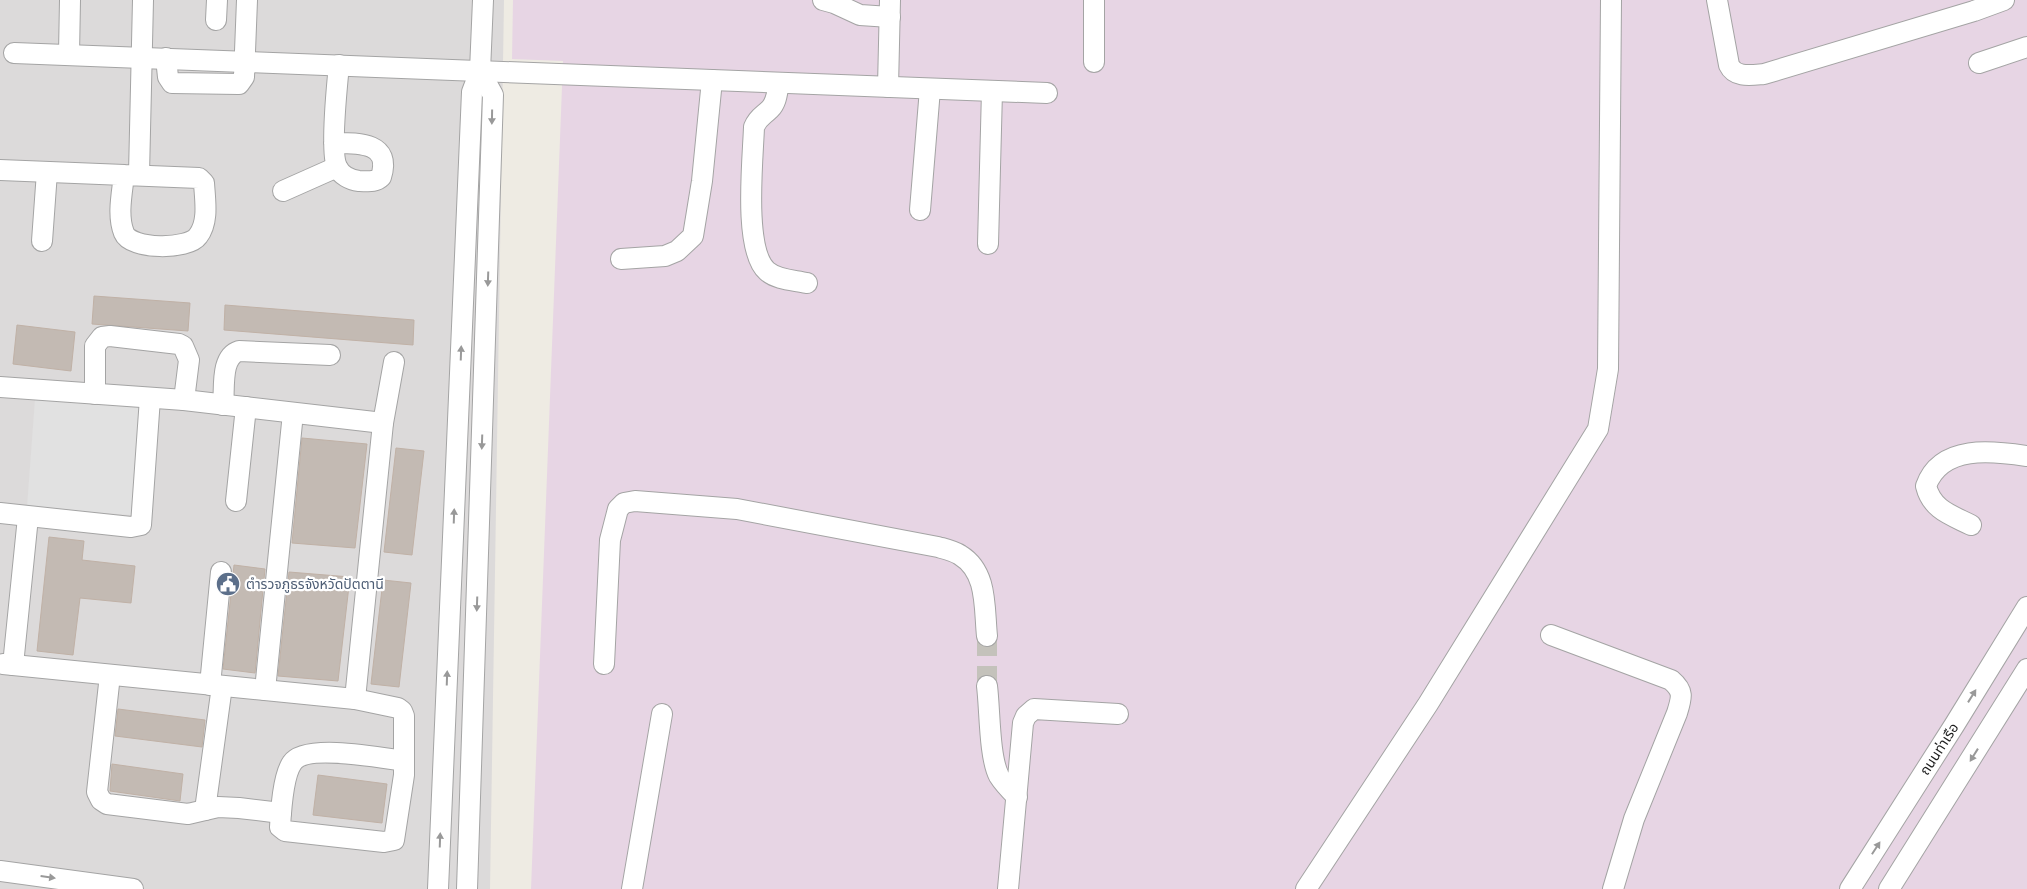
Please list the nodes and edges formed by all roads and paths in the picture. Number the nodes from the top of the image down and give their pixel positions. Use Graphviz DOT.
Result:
graph roads {
  1 [pos="70,0"];
  2 [pos="143,0"];
  3 [pos="217,0"];
  4 [pos="247,0"];
  5 [pos="483,0"];
  6 [pos="823,0"];
  7 [pos="1094,0"];
  8 [pos="1610,0"];
  9 [pos="1717,0"];
  10 [pos="2004,0"];
  11 [pos="890,9"];
  12 [pos="216,20"];
  13 [pos="2027,47"];
  14 [pos="14,53"];
  15 [pos="69,54"];
  16 [pos="141,57"];
  17 [pos="245,62"];
  18 [pos="1094,62"];
  19 [pos="1979,63"];
  20 [pos="338,65"];
  21 [pos="480,72"];
  22 [pos="712,80"];
  23 [pos="779,83"];
  24 [pos="888,87"];
  25 [pos="930,89"];
  26 [pos="992,91"];
  27 [pos="1047,93"];
  28 [pos="334,143"];
  29 [pos="337,167"];
  30 [pos="0,170"];
  31 [pos="47,172"];
  32 [pos="132,175"];
  33 [pos="283,191"];
  34 [pos="920,210"];
  35 [pos="42,241"];
  36 [pos="988,244"];
  37 [pos="621,259"];
  38 [pos="807,283"];
  39 [pos="330,355"];
  40 [pos="394,362"];
  41 [pos="0,387"];
  42 [pos="95,394"];
  43 [pos="150,398"];
  44 [pos="184,400"];
  45 [pos="223,405"];
  46 [pos="246,407"];
  47 [pos="293,413"];
  48 [pos="383,423"];
  49 [pos="2027,456"];
  50 [pos="236,502"];
  51 [pos="0,514"];
  52 [pos="28,517"];
  53 [pos="1971,525"];
  54 [pos="222,572"];
  55 [pos="2027,607"];
  56 [pos="1551,635"];
  57 [pos="986,636"];
  58 [pos="604,664"];
  59 [pos="2027,669"];
  60 [pos="110,675"];
  61 [pos="216,685"];
  62 [pos="987,686"];
  63 [pos="265,690"];
  64 [pos="355,699"];
  65 [pos="662,714"];
  66 [pos="1118,714"];
  67 [pos="404,760"];
  68 [pos="1017,797"];
  69 [pos="205,810"];
  70 [pos="281,813"];
  71 [pos="0,857"];
  72 [pos="0,871"];
  73 [pos="25,874"];
  74 [pos="133,889"];
  75 [pos="438,889"];
  76 [pos="468,889"];
  77 [pos="632,889"];
  78 [pos="1008,889"];
  79 [pos="1306,889"];
  80 [pos="1613,889"];
  81 [pos="1850,889"];
  82 [pos="1889,889"];
  1 -- 15 [label="street"];
  2 -- 16 [label="street"];
  3 -- 12 [label="street"];
  4 -- 17 [label="street"];
  5 -- 21 [label="street"];
  6 -- 11 [label="street"];
  7 -- 18 [label="street"];
  8 -- 79 [label="street"];
  9 -- 10 [label="street"];
  11 -- 24 [label="street"];
  13 -- 19 [label="street"];
  14 -- 15 [label="street"];
  15 -- 16 [label="street"];
  16 -- 17 [label="street"];
  16 -- 32 [label="street"];
  17 -- 20 [label="street"];
  20 -- 21 [label="street"];
  20 -- 28 [label="street"];
  21 -- 22 [label="street"];
  75 -- 21 [label="street, one-way"];
  21 -- 76 [label="street, one-way"];
  22 -- 23 [label="street"];
  22 -- 37 [label="street"];
  23 -- 24 [label="street"];
  23 -- 38 [label="street"];
  24 -- 25 [label="street"];
  25 -- 26 [label="street"];
  25 -- 34 [label="street"];
  26 -- 27 [label="street"];
  26 -- 36 [label="street"];
  28 -- 29 [label="street"];
  28 -- 29 [label="street"];
  29 -- 33 [label="street"];
  30 -- 31 [label="street"];
  31 -- 32 [label="street"];
  31 -- 35 [label="street"];
  32 -- 32 [label="street"];
  39 -- 45 [label="street"];
  40 -- 48 [label="street"];
  41 -- 42 [label="street"];
  42 -- 43 [label="street"];
  42 -- 44 [label="street"];
  43 -- 44 [label="street"];
  43 -- 52 [label="street"];
  44 -- 45 [label="street"];
  45 -- 46 [label="street"];
  46 -- 47 [label="street"];
  46 -- 50 [label="street"];
  47 -- 48 [label="street"];
  47 -- 63 [label="street"];
  48 -- 64 [label="street"];
  49 -- 53 [label="street"];
  51 -- 52 [label="street"];
  52 -- 60 [label="street"];
  54 -- 61 [label="street"];
  81 -- 55 [label="street, ถนนท่าเรือ, one-way"];
  56 -- 80 [label="street"];
  57 -- 58 [label="street"];
  59 -- 82 [label="street, one-way"];
  60 -- 61 [label="street"];
  60 -- 69 [label="street"];
  61 -- 63 [label="street"];
  61 -- 69 [label="street"];
  62 -- 68 [label="street"];
  63 -- 64 [label="street"];
  64 -- 67 [label="street"];
  65 -- 77 [label="street"];
  66 -- 68 [label="street"];
  67 -- 70 [label="street"];
  67 -- 70 [label="street"];
  68 -- 78 [label="street"];
  69 -- 70 [label="street"];
  71 -- 73 [label="street"];
  72 -- 73 [label="street"];
  73 -- 74 [label="street, one-way"];
}
